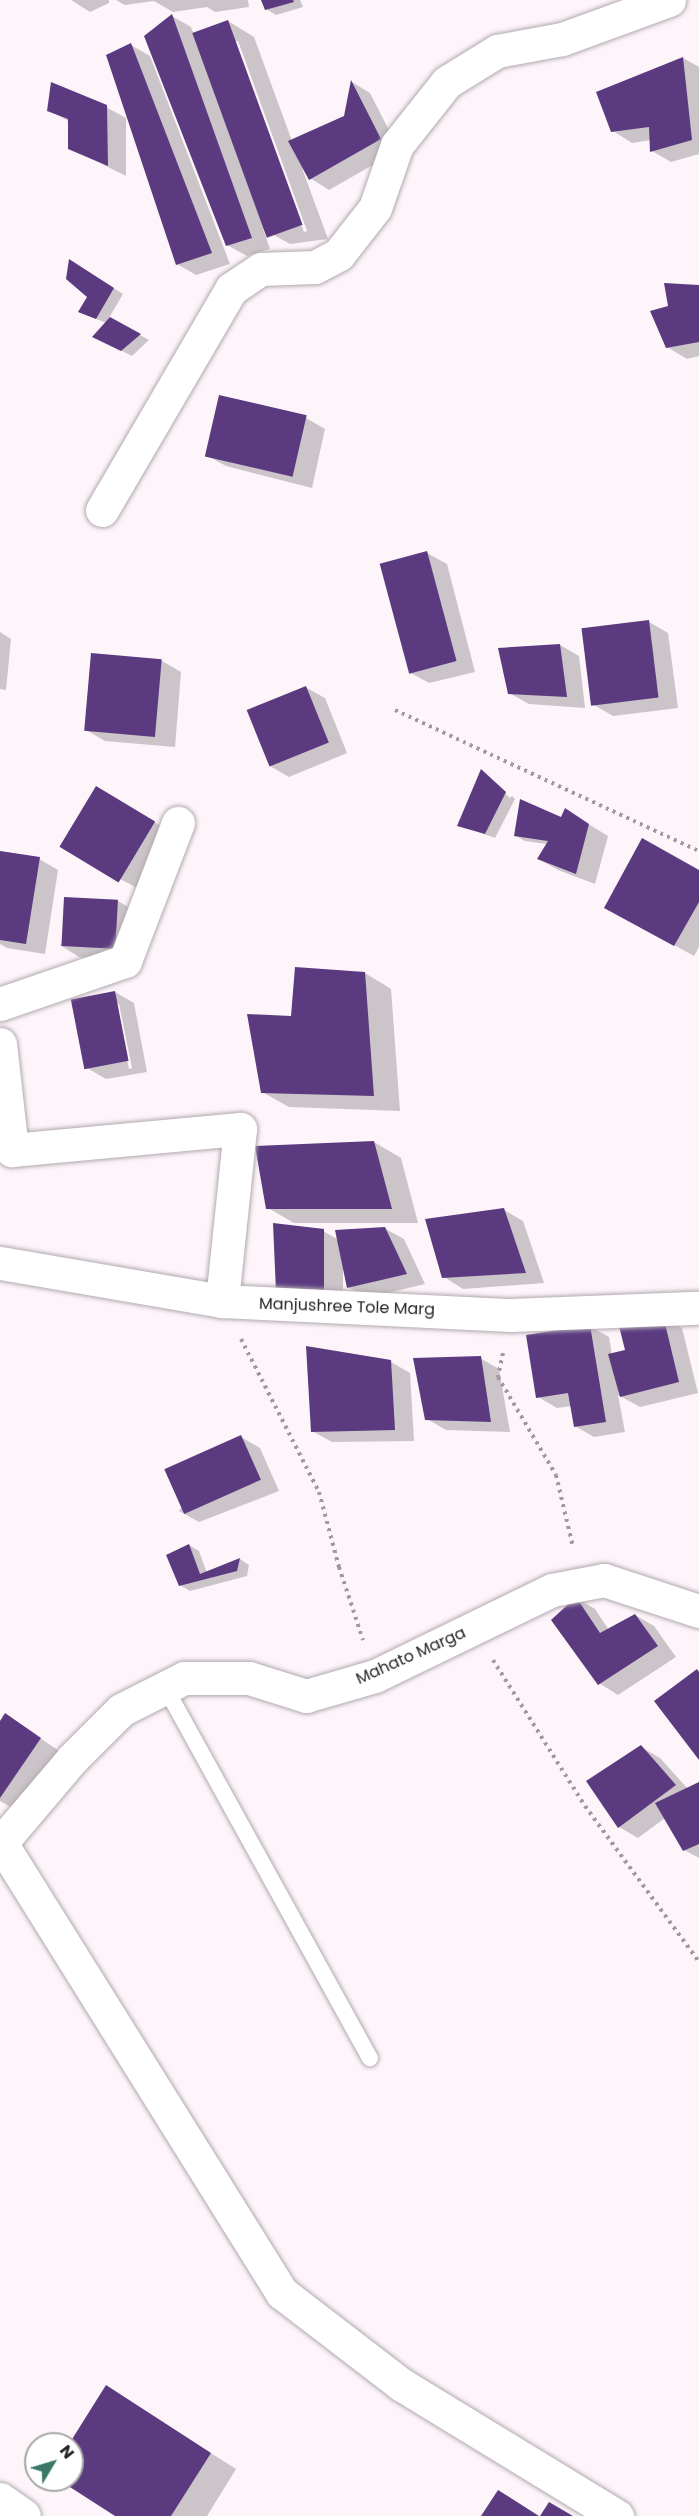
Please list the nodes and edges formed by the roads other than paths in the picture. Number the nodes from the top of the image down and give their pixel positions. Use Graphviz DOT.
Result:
graph roads {
  1 [pos="669,0"];
  2 [pos="102,510"];
  3 [pos="178,823"];
  4 [pos="0,1004"];
  5 [pos="0,1044"];
  6 [pos="0,1263"];
  7 [pos="222,1301"];
  8 [pos="697,1308"];
  9 [pos="699,1611"];
  10 [pos="165,1687"];
  11 [pos="0,1844"];
  12 [pos="370,2058"];
  13 [pos="0,2499"];
  14 [pos="24,2516"];
  15 [pos="616,2516"];
  1 -- 2 [label="street"];
  3 -- 4 [label="street"];
  5 -- 7 [label="street"];
  6 -- 7 [label="street, Manjushree Tole Marg"];
  7 -- 8 [label="street, Manjushree Tole Marg"];
  9 -- 10 [label="street, Mahato Marga"];
  10 -- 11 [label="street, Mahato Marga"];
  10 -- 12 [label="lane"];
  11 -- 15 [label="street"];
  13 -- 14 [label="street"];
}
